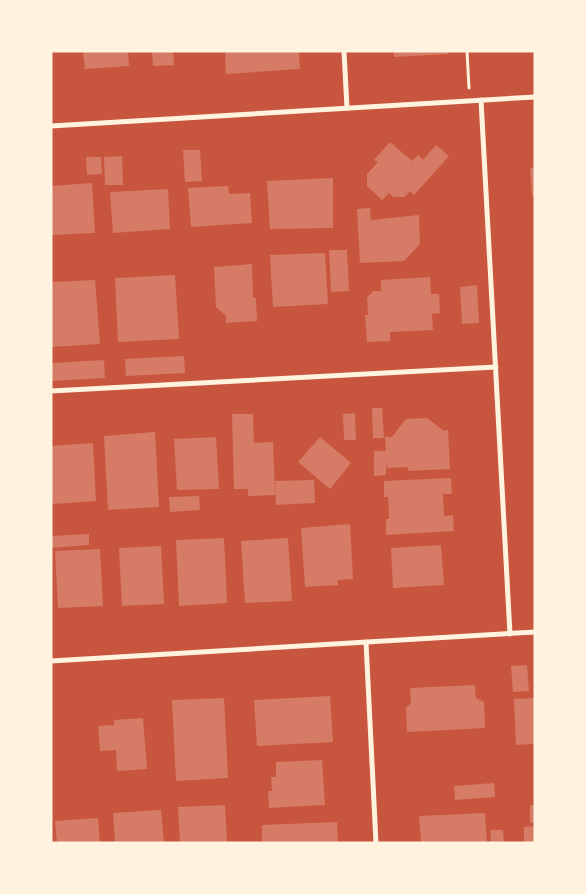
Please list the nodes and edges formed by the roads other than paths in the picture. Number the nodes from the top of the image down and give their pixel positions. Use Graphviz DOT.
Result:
graph roads {
  1 [pos="344,51"];
  2 [pos="535,97"];
  3 [pos="481,100"];
  4 [pos="347,108"];
  5 [pos="51,126"];
  6 [pos="496,367"];
  7 [pos="51,391"];
  8 [pos="535,632"];
  9 [pos="510,634"];
  10 [pos="366,642"];
  11 [pos="51,661"];
  12 [pos="376,843"];
  1 -- 4 [label="street"];
  2 -- 3 [label="street"];
  3 -- 4 [label="street"];
  3 -- 6 [label="street"];
  4 -- 5 [label="street"];
  6 -- 7 [label="street"];
  6 -- 9 [label="street"];
  8 -- 9 [label="street"];
  9 -- 10 [label="street"];
  10 -- 11 [label="street"];
  10 -- 12 [label="street"];
}
